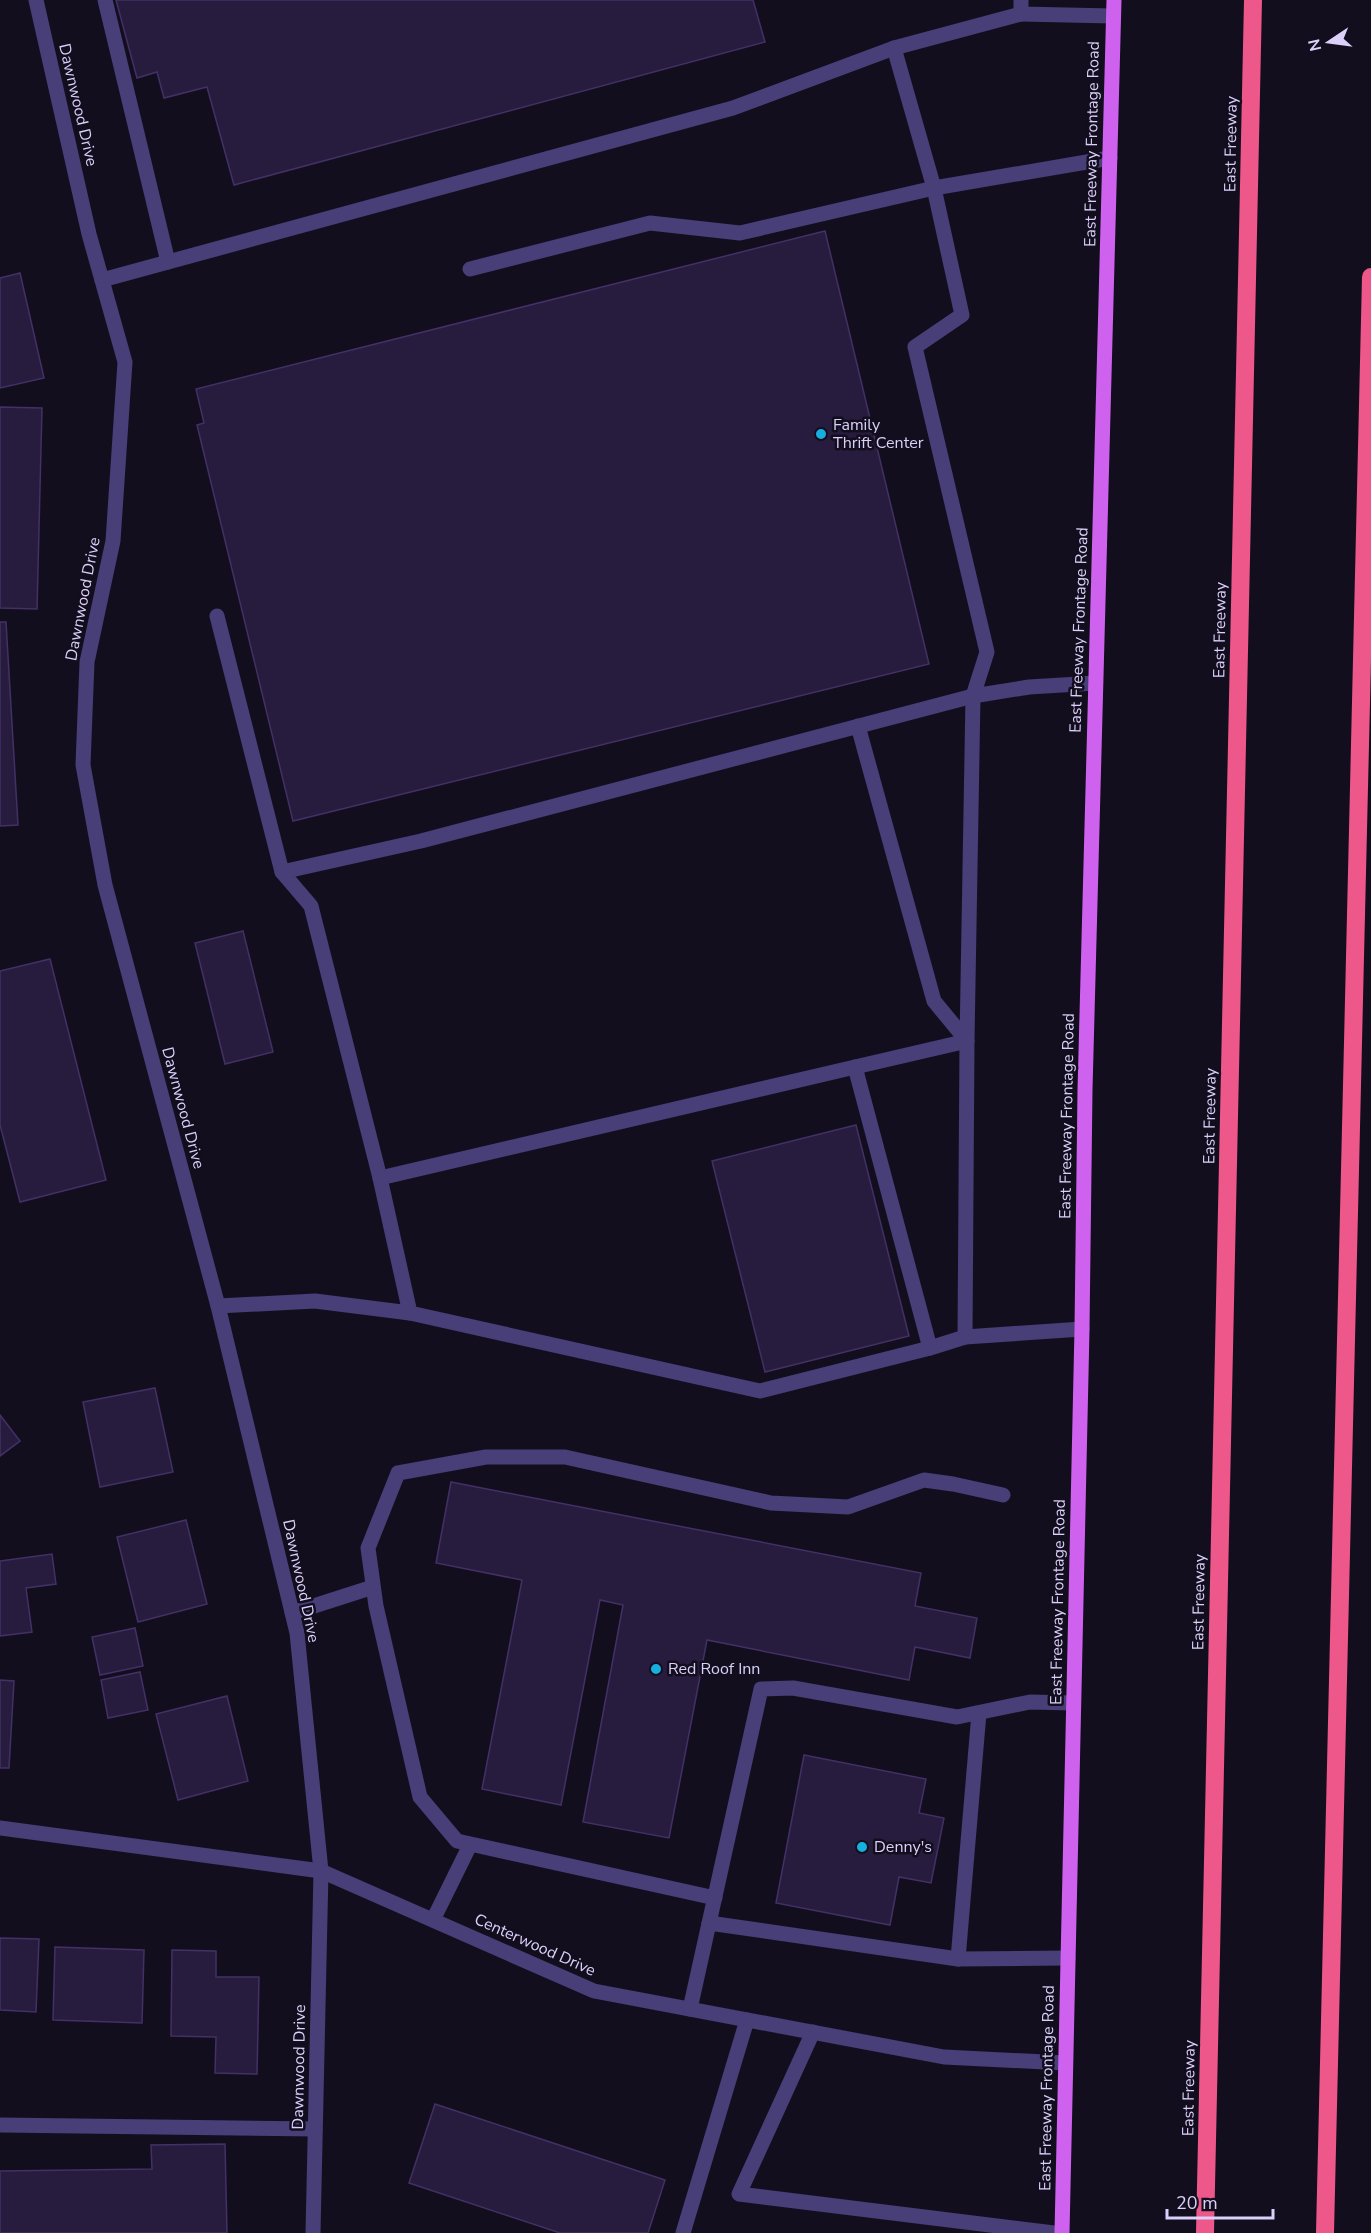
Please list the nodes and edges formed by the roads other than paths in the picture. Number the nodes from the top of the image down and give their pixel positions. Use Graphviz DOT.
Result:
graph roads {
  1 [pos="36,0"];
  2 [pos="105,0"];
  3 [pos="1114,0"];
  4 [pos="1253,0"];
  5 [pos="1021,7"];
  6 [pos="1113,16"];
  7 [pos="894,48"];
  8 [pos="1110,158"];
  9 [pos="934,188"];
  10 [pos="168,262"];
  11 [pos="470,269"];
  12 [pos="1371,278"];
  13 [pos="102,280"];
  14 [pos="217,616"];
  15 [pos="1095,683"];
  16 [pos="973,696"];
  17 [pos="858,726"];
  18 [pos="282,872"];
  19 [pos="967,1041"];
  20 [pos="855,1067"];
  21 [pos="380,1178"];
  22 [pos="218,1306"];
  23 [pos="410,1313"];
  24 [pos="1083,1329"];
  25 [pos="964,1337"];
  26 [pos="930,1348"];
  27 [pos="1004,1495"];
  28 [pos="373,1587"];
  29 [pos="292,1613"];
  30 [pos="1073,1703"];
  31 [pos="979,1713"];
  32 [pos="0,1828"];
  33 [pos="470,1845"];
  34 [pos="321,1871"];
  35 [pos="715,1898"];
  36 [pos="433,1920"];
  37 [pos="709,1923"];
  38 [pos="1068,1958"];
  39 [pos="958,1959"];
  40 [pos="690,2009"];
  41 [pos="747,2020"];
  42 [pos="813,2032"];
  43 [pos="1065,2063"];
  44 [pos="0,2125"];
  45 [pos="315,2129"];
  46 [pos="313,2233"];
  47 [pos="683,2233"];
  48 [pos="1054,2233"];
  49 [pos="1062,2233"];
  50 [pos="1205,2233"];
  51 [pos="1325,2233"];
  1 -- 13 [label="street, Dawnwood Drive"];
  2 -- 10 [label="street"];
  3 -- 6 [label="main road, East Freeway Frontage Road"];
  4 -- 50 [label="highway, East Freeway"];
  5 -- 6 [label="street"];
  5 -- 7 [label="street"];
  6 -- 8 [label="main road, East Freeway Frontage Road"];
  7 -- 9 [label="street"];
  7 -- 10 [label="street"];
  8 -- 9 [label="street"];
  8 -- 15 [label="main road, East Freeway Frontage Road"];
  9 -- 11 [label="street"];
  9 -- 16 [label="street"];
  10 -- 13 [label="street"];
  12 -- 51 [label="highway"];
  13 -- 22 [label="street, Dawnwood Drive"];
  14 -- 18 [label="street"];
  15 -- 16 [label="street"];
  15 -- 24 [label="main road, East Freeway Frontage Road"];
  16 -- 17 [label="street"];
  16 -- 19 [label="street"];
  17 -- 18 [label="street"];
  17 -- 19 [label="street"];
  18 -- 21 [label="street"];
  19 -- 20 [label="street"];
  19 -- 25 [label="street"];
  20 -- 21 [label="street"];
  20 -- 26 [label="street"];
  21 -- 23 [label="street"];
  22 -- 23 [label="street"];
  22 -- 29 [label="street, Dawnwood Drive"];
  23 -- 26 [label="street"];
  24 -- 25 [label="street"];
  24 -- 30 [label="main road, East Freeway Frontage Road"];
  25 -- 26 [label="street"];
  27 -- 28 [label="street"];
  28 -- 29 [label="street"];
  28 -- 33 [label="street"];
  29 -- 34 [label="street, Dawnwood Drive"];
  30 -- 31 [label="street"];
  30 -- 38 [label="main road, East Freeway Frontage Road"];
  31 -- 35 [label="street"];
  31 -- 39 [label="street"];
  32 -- 34 [label="street, Centerwood Drive"];
  33 -- 35 [label="street"];
  33 -- 36 [label="street"];
  34 -- 36 [label="street, Centerwood Drive"];
  34 -- 45 [label="street, Dawnwood Drive"];
  35 -- 37 [label="street"];
  36 -- 40 [label="street, Centerwood Drive"];
  37 -- 39 [label="street"];
  37 -- 40 [label="street"];
  38 -- 39 [label="street"];
  38 -- 43 [label="main road, East Freeway Frontage Road"];
  40 -- 41 [label="street, Centerwood Drive"];
  41 -- 42 [label="street, Centerwood Drive"];
  41 -- 47 [label="street"];
  42 -- 43 [label="street, Centerwood Drive"];
  42 -- 48 [label="street"];
  43 -- 49 [label="main road, East Freeway Frontage Road"];
  44 -- 45 [label="street"];
  45 -- 46 [label="street, Dawnwood Drive"];
}
